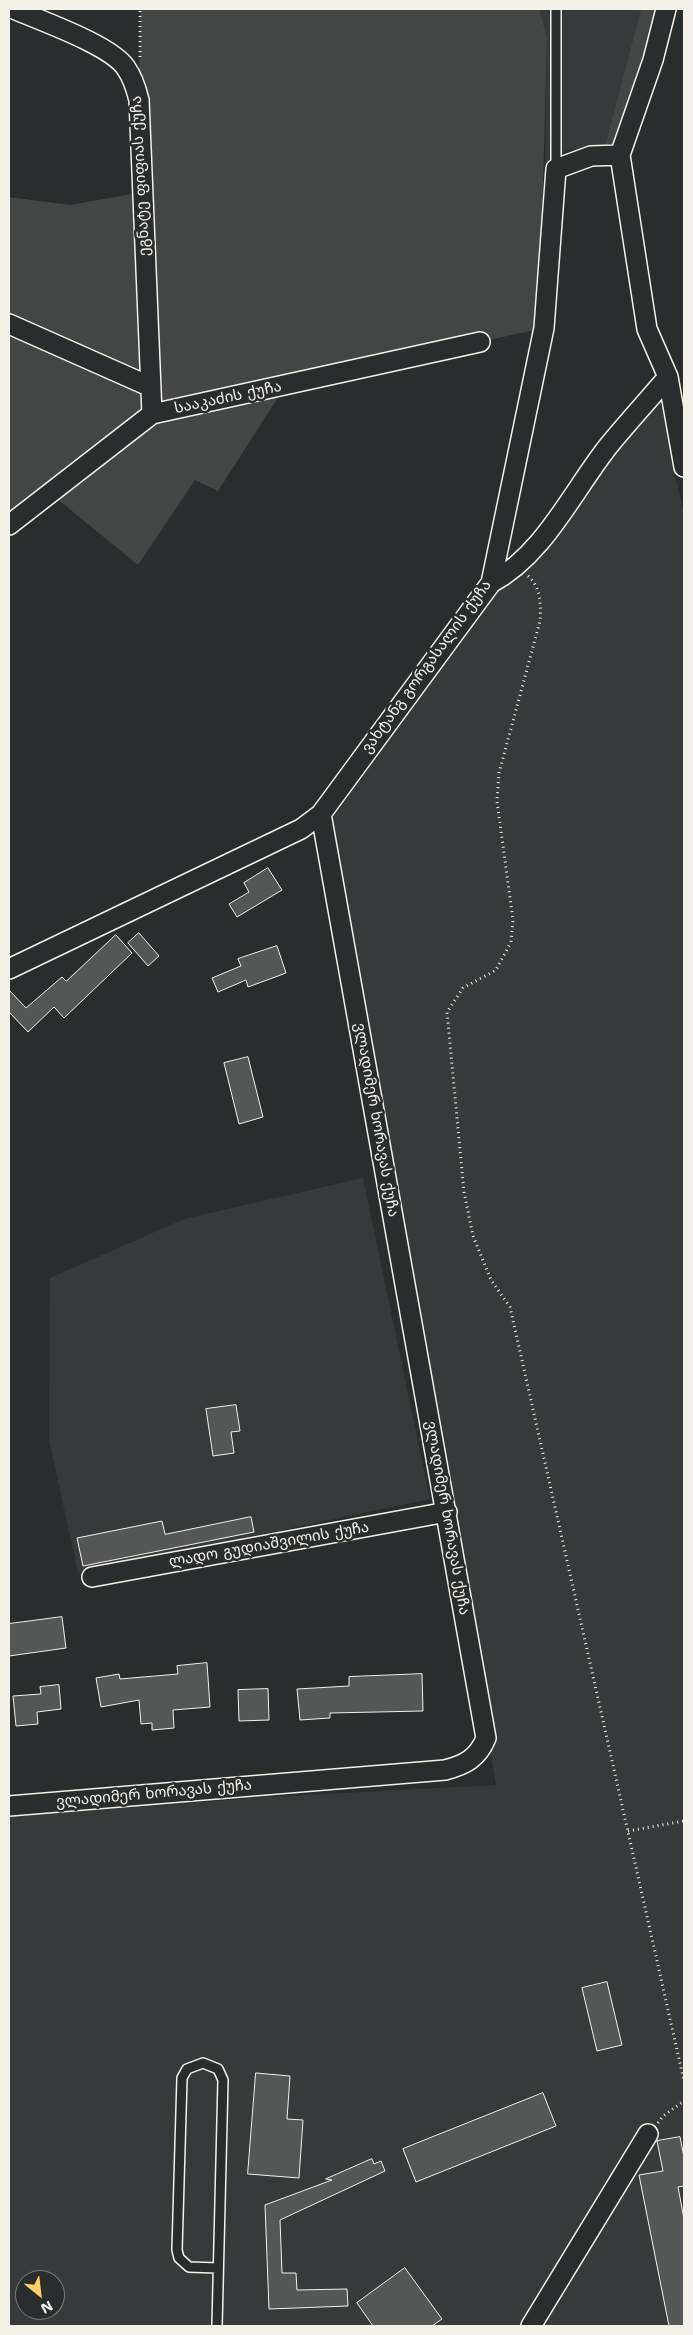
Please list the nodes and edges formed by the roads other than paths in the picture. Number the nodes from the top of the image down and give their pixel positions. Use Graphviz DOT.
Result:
graph roads {
  1 [pos="14,9"];
  2 [pos="556,9"];
  3 [pos="666,9"];
  4 [pos="620,154"];
  5 [pos="556,169"];
  6 [pos="9,324"];
  7 [pos="480,342"];
  8 [pos="675,384"];
  9 [pos="151,387"];
  10 [pos="152,414"];
  11 [pos="683,462"];
  12 [pos="9,525"];
  13 [pos="491,582"];
  14 [pos="321,814"];
  15 [pos="9,969"];
  16 [pos="446,1512"];
  17 [pos="92,1577"];
  18 [pos="9,1806"];
  19 [pos="648,2134"];
  20 [pos="218,2268"];
  21 [pos="217,2326"];
  22 [pos="531,2326"];
  1 -- 9 [label="street, ეგნატე ფიფიას ქუჩა"];
  2 -- 5 [label="lane"];
  3 -- 4 [label="street"];
  4 -- 5 [label="street"];
  4 -- 8 [label="street"];
  5 -- 13 [label="street, ვახტანგ გორგასალის ქუჩა"];
  6 -- 9 [label="street"];
  7 -- 10 [label="street, სააკაძის ქუჩა"];
  8 -- 11 [label="street"];
  8 -- 13 [label="street"];
  9 -- 10 [label="street, ეგნატე ფიფიას ქუჩა"];
  10 -- 12 [label="street, სააკაძის ქუჩა"];
  13 -- 14 [label="street, ვახტანგ გორგასალის ქუჩა"];
  14 -- 15 [label="street, ვახტანგ გორგასალის ქუჩა"];
  14 -- 16 [label="street, ვლადიმერ ხორავას ქუჩა"];
  16 -- 17 [label="street, ლადო გუდიაშვილის ქუჩა"];
  16 -- 18 [label="street, ვლადიმერ ხორავას ქუჩა"];
  19 -- 22 [label="street"];
  20 -- 20 [label="lane"];
  20 -- 21 [label="lane"];
}
